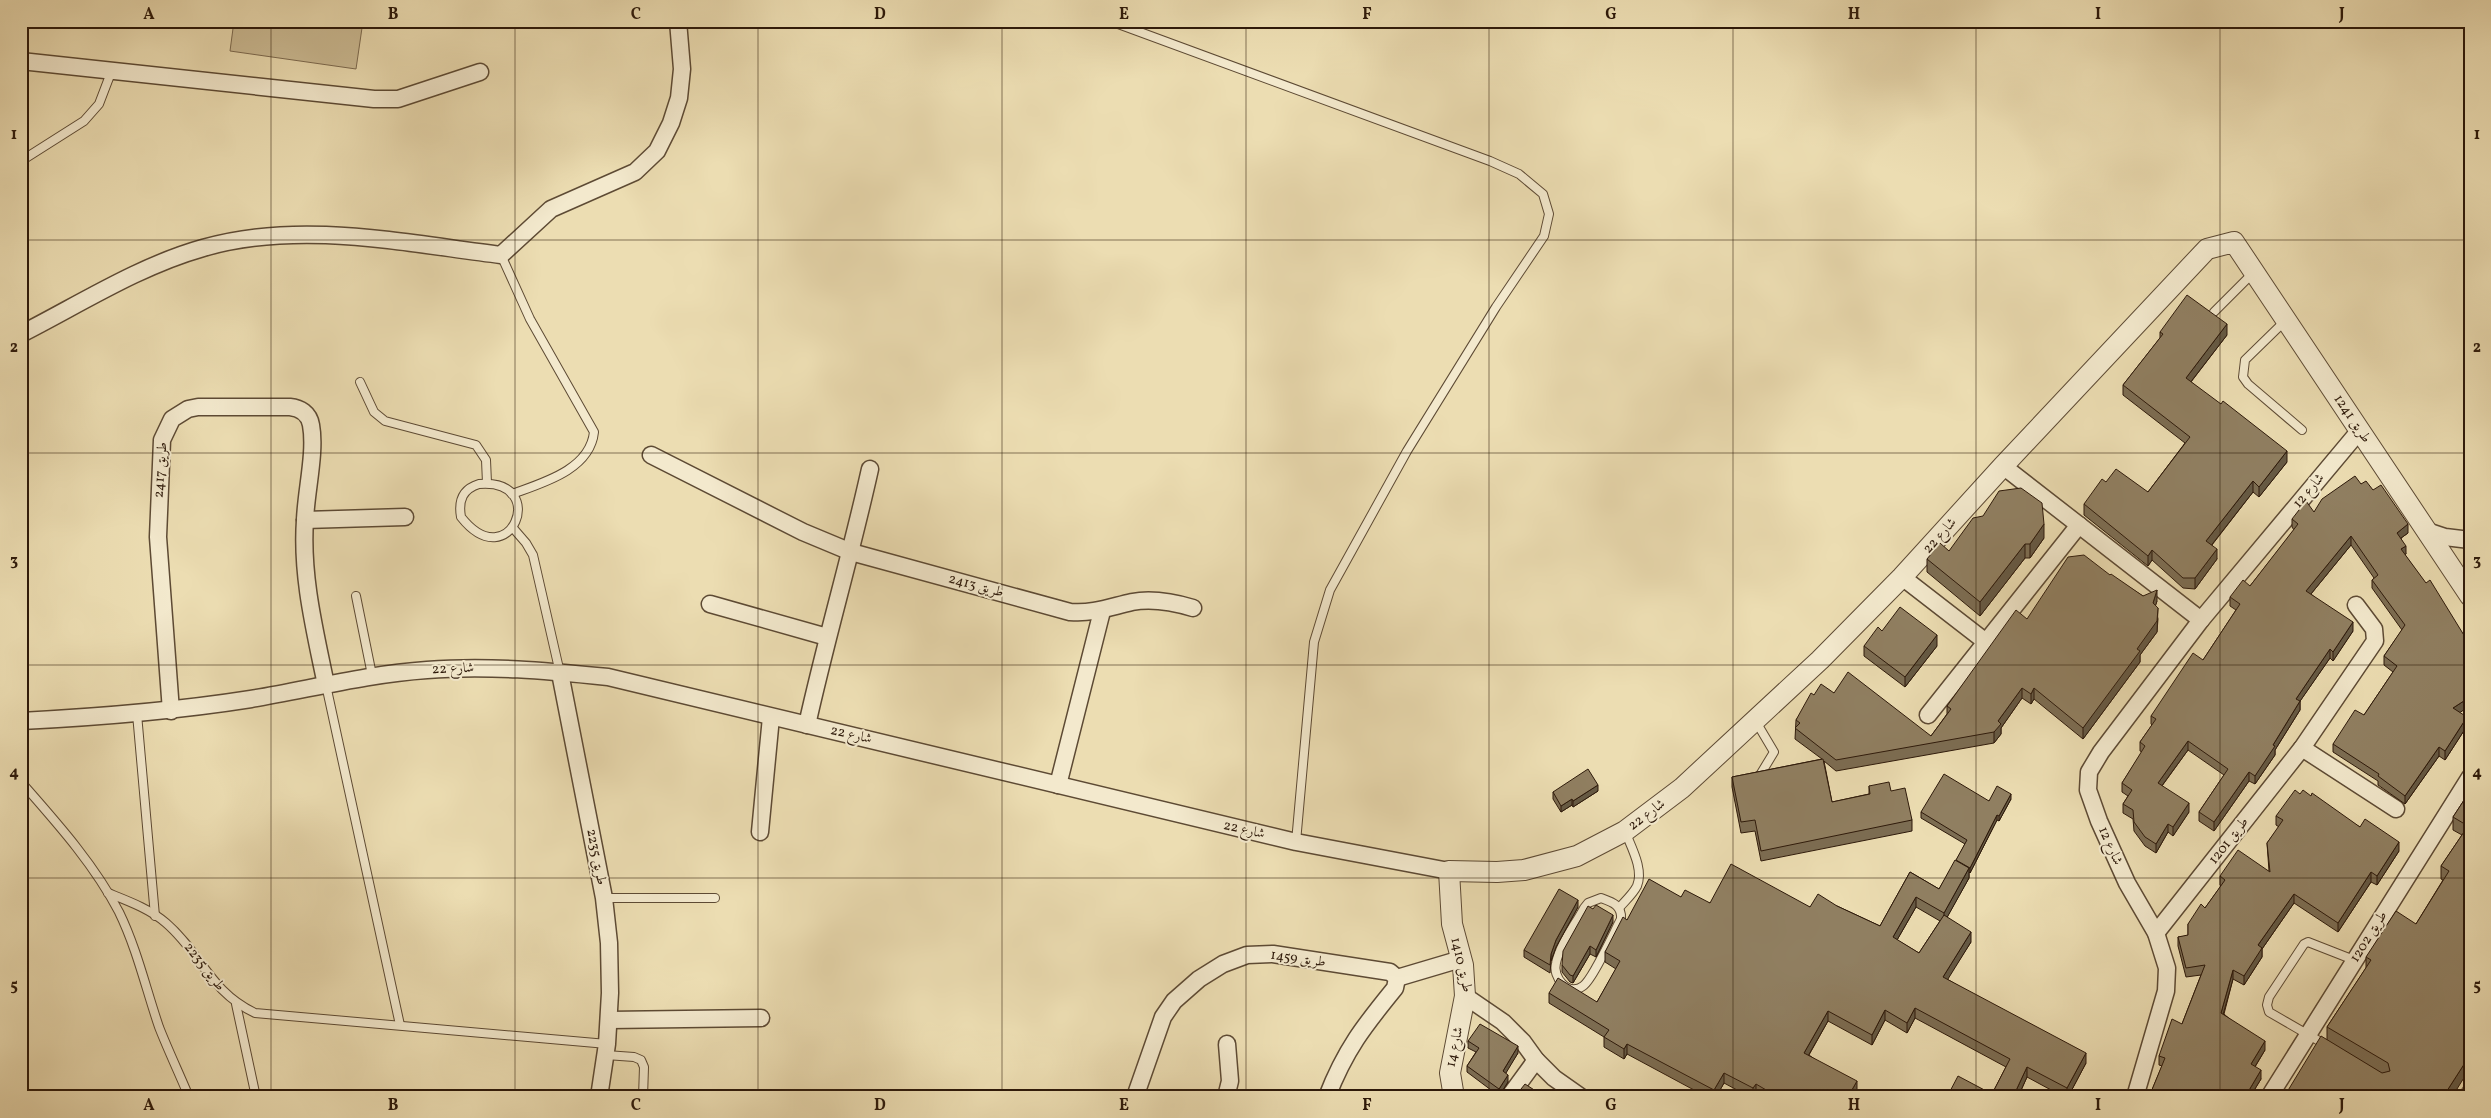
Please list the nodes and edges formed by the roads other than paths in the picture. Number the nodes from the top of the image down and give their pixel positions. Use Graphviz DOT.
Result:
graph roads {
  1 [pos="678,21"];
  2 [pos="1110,21"];
  3 [pos="21,61"];
  4 [pos="112,70"];
  5 [pos="480,72"];
  6 [pos="21,161"];
  7 [pos="2234,242"];
  8 [pos="501,255"];
  9 [pos="2254,271"];
  10 [pos="2214,312"];
  11 [pos="2286,319"];
  12 [pos="21,334"];
  13 [pos="360,382"];
  14 [pos="2302,430"];
  15 [pos="2360,430"];
  16 [pos="651,455"];
  17 [pos="2003,466"];
  18 [pos="870,469"];
  19 [pos="487,483"];
  20 [pos="512,494"];
  21 [pos="405,517"];
  22 [pos="305,520"];
  23 [pos="2078,525"];
  24 [pos="513,528"];
  25 [pos="2426,531"];
  26 [pos="2470,540"];
  27 [pos="851,552"];
  28 [pos="1902,577"];
  29 [pos="2468,587"];
  30 [pos="356,596"];
  31 [pos="710,604"];
  32 [pos="2356,605"];
  33 [pos="1193,608"];
  34 [pos="1102,611"];
  35 [pos="2201,620"];
  36 [pos="827,637"];
  37 [pos="1986,642"];
  38 [pos="560,672"];
  39 [pos="372,675"];
  40 [pos="326,686"];
  41 [pos="171,711"];
  42 [pos="137,714"];
  43 [pos="1928,715"];
  44 [pos="771,717"];
  45 [pos="1755,720"];
  46 [pos="21,721"];
  47 [pos="807,725"];
  48 [pos="2302,748"];
  49 [pos="1760,775"];
  50 [pos="2470,777"];
  51 [pos="21,782"];
  52 [pos="1058,785"];
  53 [pos="2396,809"];
  54 [pos="1625,831"];
  55 [pos="760,832"];
  56 [pos="1296,842"];
  57 [pos="1449,871"];
  58 [pos="108,893"];
  59 [pos="604,898"];
  60 [pos="714,898"];
  61 [pos="1619,908"];
  62 [pos="155,916"];
  63 [pos="2156,933"];
  64 [pos="1461,959"];
  65 [pos="2354,960"];
  66 [pos="1397,978"];
  67 [pos="1465,996"];
  68 [pos="236,1004"];
  69 [pos="761,1018"];
  70 [pos="608,1020"];
  71 [pos="400,1025"];
  72 [pos="2307,1034"];
  73 [pos="1227,1044"];
  74 [pos="2330,1048"];
  75 [pos="606,1049"];
  76 [pos="1536,1060"];
  77 [pos="2470,1085"];
  78 [pos="189,1097"];
  79 [pos="256,1097"];
  80 [pos="599,1097"];
  81 [pos="643,1097"];
  82 [pos="1135,1097"];
  83 [pos="1226,1097"];
  84 [pos="1327,1097"];
  85 [pos="1454,1097"];
  86 [pos="1509,1097"];
  87 [pos="1581,1097"];
  88 [pos="2135,1097"];
  89 [pos="2269,1097"];
  90 [pos="2462,1097"];
  1 -- 8 [label="street"];
  2 -- 56 [label="lane"];
  3 -- 4 [label="street"];
  4 -- 5 [label="street"];
  4 -- 6 [label="lane"];
  7 -- 9 [label="street, طريق 1241"];
  7 -- 17 [label="street, شارع 22"];
  8 -- 12 [label="street"];
  8 -- 20 [label="lane"];
  9 -- 10 [label="lane"];
  9 -- 11 [label="street, طريق 1241"];
  11 -- 14 [label="lane"];
  11 -- 15 [label="street, طريق 1241"];
  13 -- 19 [label="lane"];
  15 -- 25 [label="street, طريق 1241"];
  15 -- 35 [label="street, شارع 12"];
  16 -- 27 [label="street, طريق 2413"];
  17 -- 23 [label="street"];
  17 -- 28 [label="street, شارع 22"];
  18 -- 27 [label="street"];
  19 -- 20 [label="lane"];
  19 -- 24 [label="lane"];
  20 -- 24 [label="lane"];
  21 -- 22 [label="street"];
  22 -- 40 [label="street, طريق 2417"];
  22 -- 41 [label="street, طريق 2417"];
  23 -- 35 [label="street"];
  23 -- 37 [label="street"];
  24 -- 38 [label="lane"];
  25 -- 26 [label="street"];
  25 -- 29 [label="street, طريق 1241"];
  27 -- 34 [label="street, طريق 2413"];
  27 -- 36 [label="street"];
  28 -- 37 [label="street"];
  28 -- 45 [label="street, شارع 22"];
  30 -- 39 [label="lane"];
  31 -- 36 [label="street"];
  32 -- 48 [label="street, طريق 1201"];
  33 -- 34 [label="street, طريق 2413"];
  34 -- 52 [label="street"];
  35 -- 63 [label="street, شارع 12"];
  36 -- 47 [label="street"];
  37 -- 43 [label="street"];
  38 -- 39 [label="street, شارع 22"];
  38 -- 44 [label="street, شارع 22"];
  38 -- 59 [label="street, طريق 2235"];
  39 -- 40 [label="street, شارع 22"];
  40 -- 41 [label="street, شارع 22"];
  40 -- 71 [label="lane"];
  41 -- 42 [label="street, شارع 22"];
  42 -- 46 [label="street, شارع 22"];
  42 -- 62 [label="lane"];
  44 -- 47 [label="street, شارع 22"];
  44 -- 55 [label="street"];
  45 -- 49 [label="lane"];
  45 -- 54 [label="street, شارع 22"];
  47 -- 52 [label="street, شارع 22"];
  48 -- 53 [label="street"];
  48 -- 63 [label="street, طريق 1201"];
  50 -- 65 [label="street, طريق 1202"];
  51 -- 58 [label="lane"];
  52 -- 56 [label="street, شارع 22"];
  54 -- 57 [label="street, شارع 22"];
  54 -- 61 [label="lane"];
  56 -- 57 [label="street, شارع 22"];
  57 -- 64 [label="street, طريق 1410"];
  58 -- 62 [label="lane, طريق 2235"];
  58 -- 78 [label="lane"];
  59 -- 60 [label="lane"];
  59 -- 70 [label="street, طريق 2235"];
  61 -- 61 [label="lane"];
  62 -- 68 [label="lane, طريق 2235"];
  63 -- 88 [label="street, شارع 12"];
  64 -- 66 [label="street"];
  64 -- 67 [label="street, طريق 1410"];
  65 -- 72 [label="street, طريق 1202"];
  65 -- 72 [label="lane"];
  66 -- 82 [label="street, طريق 1459"];
  66 -- 84 [label="street"];
  67 -- 76 [label="street, طريق 1410"];
  67 -- 85 [label="street, شارع 14"];
  68 -- 71 [label="lane, طريق 2235"];
  68 -- 79 [label="lane"];
  69 -- 70 [label="street"];
  70 -- 75 [label="street, طريق 2235"];
  71 -- 75 [label="lane, طريق 2235"];
  72 -- 74 [label="lane"];
  72 -- 89 [label="street, طريق 1202"];
  73 -- 83 [label="street"];
  75 -- 80 [label="street, طريق 2235"];
  75 -- 81 [label="lane"];
  76 -- 86 [label="street"];
  76 -- 87 [label="street, طريق 1410"];
  77 -- 90 [label="lane"];
}
